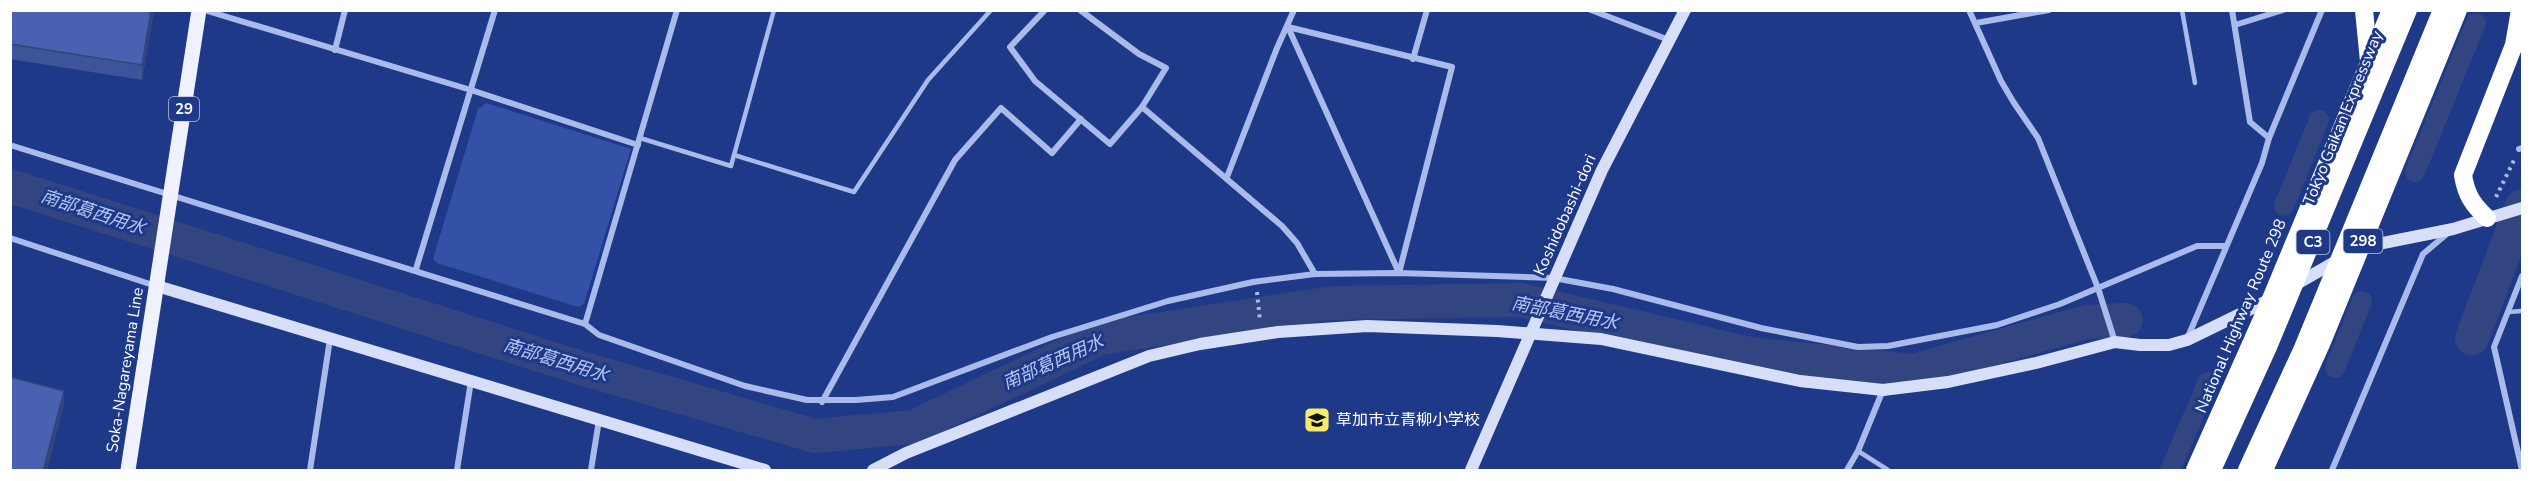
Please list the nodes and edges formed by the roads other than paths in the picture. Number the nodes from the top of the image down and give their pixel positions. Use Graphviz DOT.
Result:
graph roads {
  1 [pos="199,10"];
  2 [pos="204,10"];
  3 [pos="345,10"];
  4 [pos="495,10"];
  5 [pos="677,10"];
  6 [pos="774,10"];
  7 [pos="991,10"];
  8 [pos="1045,10"];
  9 [pos="1080,10"];
  10 [pos="1294,10"];
  11 [pos="1427,10"];
  12 [pos="1591,10"];
  13 [pos="1685,10"];
  14 [pos="1969,10"];
  15 [pos="2049,10"];
  16 [pos="2182,10"];
  17 [pos="2232,10"];
  18 [pos="2322,10"];
  19 [pos="2364,10"];
  20 [pos="2391,10"];
  21 [pos="2408,10"];
  22 [pos="2442,10"];
  23 [pos="2458,10"];
  24 [pos="2520,10"];
  25 [pos="2279,11"];
  26 [pos="1976,24"];
  27 [pos="2235,25"];
  28 [pos="1288,27"];
  29 [pos="1670,40"];
  30 [pos="335,50"];
  31 [pos="1413,59"];
  32 [pos="2369,62"];
  33 [pos="2195,83"];
  34 [pos="471,90"];
  35 [pos="1142,107"];
  36 [pos="1081,119"];
  37 [pos="2269,138"];
  38 [pos="639,141"];
  39 [pos="10,144"];
  40 [pos="734,155"];
  41 [pos="1227,177"];
  42 [pos="170,201"];
  43 [pos="2523,208"];
  44 [pos="2492,217"];
  45 [pos="2453,229"];
  46 [pos="10,238"];
  47 [pos="2226,246"];
  48 [pos="2361,246"];
  49 [pos="416,269"];
  50 [pos="1399,273"];
  51 [pos="1315,274"];
  52 [pos="2523,276"];
  53 [pos="157,280"];
  54 [pos="1552,282"];
  55 [pos="2098,288"];
  56 [pos="2271,299"];
  57 [pos="2523,311"];
  58 [pos="2508,312"];
  59 [pos="585,324"];
  60 [pos="1532,330"];
  61 [pos="330,338"];
  62 [pos="2187,340"];
  63 [pos="2115,342"];
  64 [pos="471,381"];
  65 [pos="1883,390"];
  66 [pos="822,402"];
  67 [pos="599,420"];
  68 [pos="2278,439"];
  69 [pos="1858,451"];
  70 [pos="885,468"];
  71 [pos="2523,470"];
  72 [pos="128,471"];
  73 [pos="310,471"];
  74 [pos="457,471"];
  75 [pos="591,471"];
  76 [pos="765,471"];
  77 [pos="873,471"];
  78 [pos="1471,471"];
  79 [pos="1846,471"];
  80 [pos="1888,471"];
  81 [pos="2195,471"];
  82 [pos="2212,471"];
  83 [pos="2247,471"];
  84 [pos="2264,471"];
  85 [pos="2273,471"];
  86 [pos="2332,471"];
  1 -- 42 [label="main road, 29"];
  2 -- 30 [label="street"];
  3 -- 30 [label="street"];
  4 -- 34 [label="street"];
  5 -- 38 [label="street"];
  6 -- 40 [label="lane"];
  7 -- 40 [label="lane"];
  8 -- 36 [label="street"];
  9 -- 35 [label="street"];
  10 -- 28 [label="street"];
  11 -- 31 [label="street"];
  12 -- 29 [label="street"];
  13 -- 29 [label="street, Koshidobashi-dori"];
  14 -- 26 [label="street"];
  15 -- 26 [label="street"];
  16 -- 33 [label="lane"];
  17 -- 27 [label="street"];
  18 -- 37 [label="street"];
  19 -- 32 [label="highway"];
  20 -- 32 [label="highway, National Highway Route 298"];
  21 -- 82 [label="highway, Tokyo Gaikan Expressway / C3, bridge"];
  22 -- 83 [label="highway, C3, bridge"];
  23 -- 48 [label="highway, 298"];
  24 -- 44 [label="highway"];
  25 -- 27 [label="street"];
  26 -- 55 [label="street"];
  27 -- 37 [label="street"];
  28 -- 31 [label="street"];
  28 -- 41 [label="street"];
  28 -- 50 [label="street"];
  29 -- 54 [label="street, Koshidobashi-dori"];
  30 -- 34 [label="street"];
  31 -- 50 [label="street"];
  32 -- 56 [label="highway, National Highway Route 298"];
  34 -- 38 [label="street"];
  34 -- 49 [label="street"];
  35 -- 36 [label="street"];
  35 -- 41 [label="street"];
  36 -- 66 [label="street"];
  37 -- 47 [label="street"];
  38 -- 40 [label="lane"];
  38 -- 59 [label="street"];
  39 -- 42 [label="street"];
  41 -- 51 [label="street"];
  42 -- 49 [label="street"];
  42 -- 53 [label="main road, 29"];
  43 -- 44 [label="street"];
  44 -- 45 [label="street"];
  45 -- 48 [label="street"];
  45 -- 86 [label="street"];
  46 -- 53 [label="street"];
  47 -- 55 [label="street"];
  47 -- 62 [label="street"];
  48 -- 56 [label="street"];
  48 -- 68 [label="highway, 298"];
  49 -- 59 [label="street"];
  50 -- 51 [label="street"];
  50 -- 54 [label="street"];
  51 -- 66 [label="street"];
  52 -- 58 [label="street"];
  53 -- 61 [label="street"];
  53 -- 72 [label="main road, Soka-Nagareyama Line / 29"];
  54 -- 55 [label="street"];
  54 -- 60 [label="street, Koshidobashi-dori"];
  55 -- 63 [label="street"];
  56 -- 62 [label="street"];
  56 -- 81 [label="highway, National Highway Route 298"];
  57 -- 58 [label="lane"];
  58 -- 71 [label="street"];
  59 -- 66 [label="street"];
  60 -- 65 [label="street"];
  60 -- 70 [label="street"];
  60 -- 78 [label="street, Koshidobashi-dori"];
  61 -- 64 [label="street"];
  61 -- 73 [label="street"];
  62 -- 63 [label="street"];
  63 -- 65 [label="street"];
  64 -- 67 [label="street"];
  64 -- 74 [label="street"];
  65 -- 69 [label="street"];
  67 -- 75 [label="street"];
  67 -- 76 [label="street"];
  68 -- 84 [label="highway, 298"];
  68 -- 85 [label="highway"];
  69 -- 79 [label="street"];
  69 -- 80 [label="lane"];
  70 -- 77 [label="street"];
}
